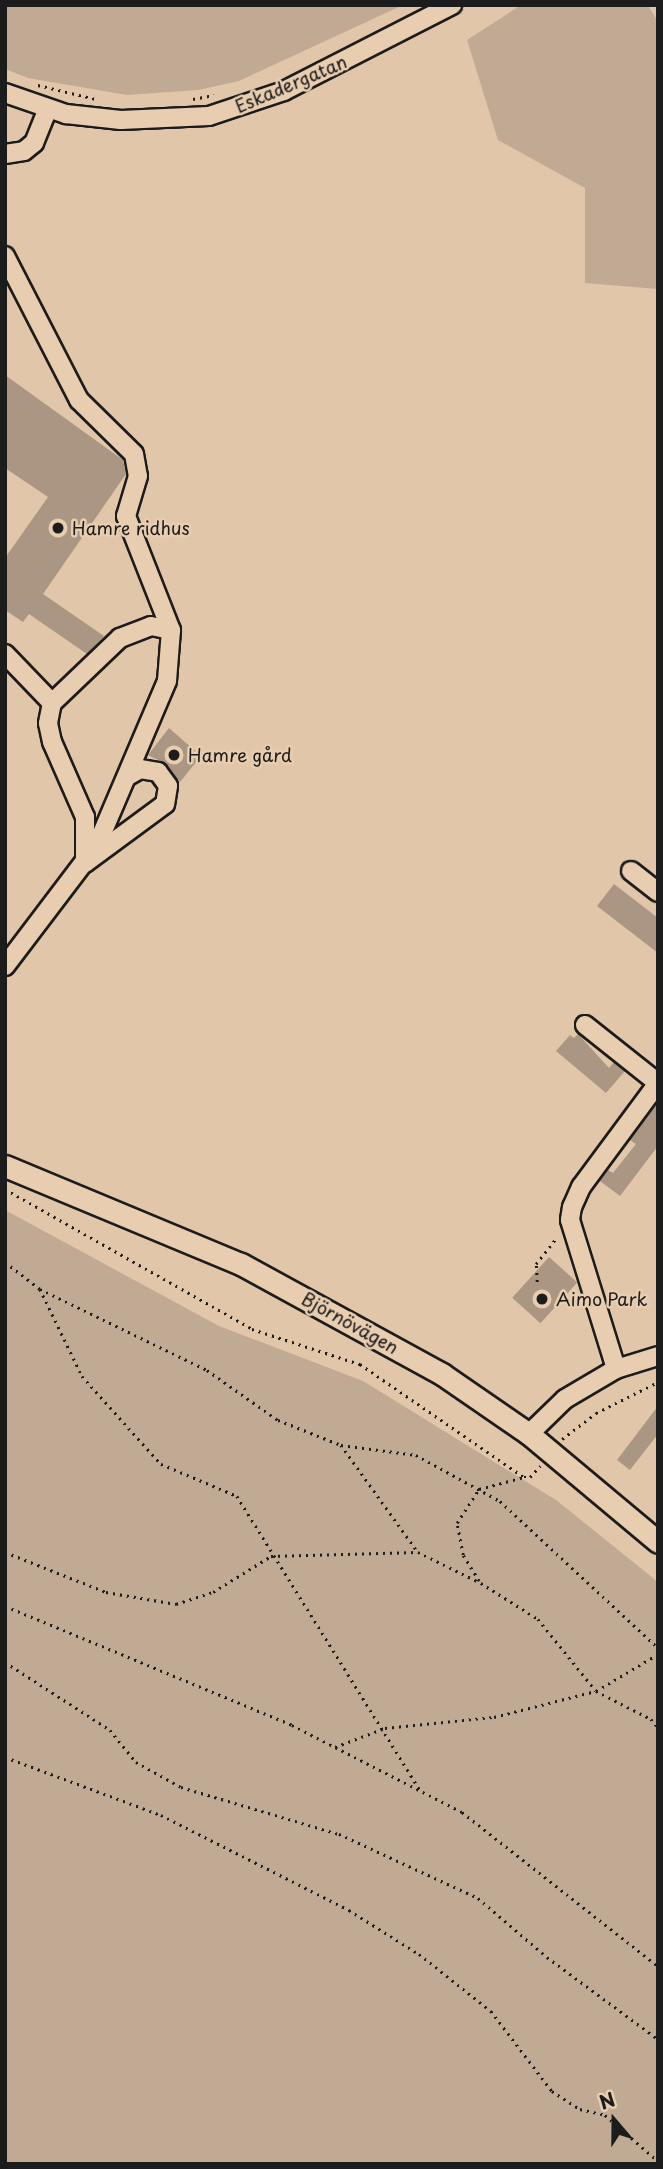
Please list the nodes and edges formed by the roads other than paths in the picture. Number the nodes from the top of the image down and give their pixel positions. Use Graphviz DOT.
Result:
graph roads {
  1 [pos="446,7"];
  2 [pos="5,93"];
  3 [pos="48,108"];
  4 [pos="5,154"];
  5 [pos="5,256"];
  6 [pos="172,630"];
  7 [pos="5,654"];
  8 [pos="52,703"];
  9 [pos="128,776"];
  10 [pos="85,863"];
  11 [pos="631,872"];
  12 [pos="658,892"];
  13 [pos="5,966"];
  14 [pos="585,1025"];
  15 [pos="5,1166"];
  16 [pos="658,1356"];
  17 [pos="616,1369"];
  18 [pos="529,1434"];
  19 [pos="658,1542"];
  1 -- 3 [label="street, Eskadergatan"];
  2 -- 3 [label="street, Eskadergatan"];
  3 -- 4 [label="street"];
  5 -- 6 [label="street"];
  6 -- 8 [label="street"];
  6 -- 9 [label="street"];
  7 -- 8 [label="street"];
  8 -- 10 [label="street"];
  9 -- 10 [label="street"];
  9 -- 10 [label="street"];
  10 -- 13 [label="street"];
  11 -- 12 [label="street"];
  14 -- 17 [label="street"];
  15 -- 18 [label="main road, Björnövägen"];
  16 -- 17 [label="street"];
  17 -- 18 [label="street"];
  18 -- 19 [label="main road, Björnövägen"];
}
